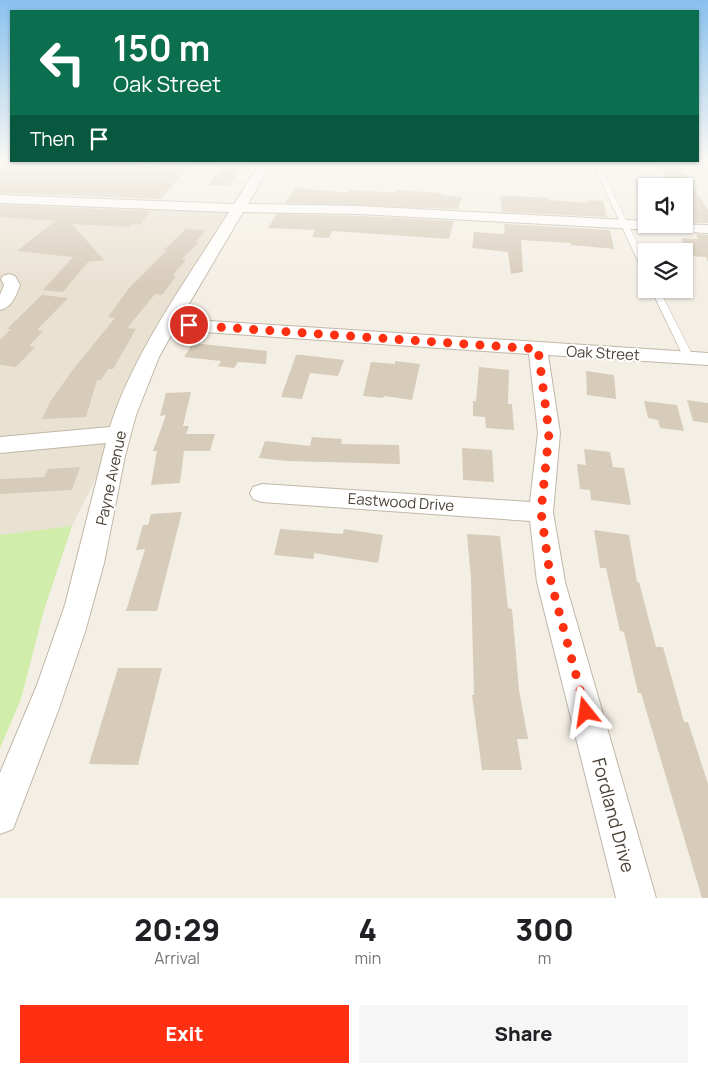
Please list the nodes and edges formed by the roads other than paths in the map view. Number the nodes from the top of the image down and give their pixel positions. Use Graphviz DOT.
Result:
graph roads {
  1 [pos="78,202"];
  2 [pos="244,202"];
  3 [pos="614,202"];
  4 [pos="240,208"];
  5 [pos="624,224"];
  6 [pos="708,229"];
  7 [pos="638,253"];
  8 [pos="9,279"];
  9 [pos="659,298"];
  10 [pos="0,305"];
  11 [pos="169,324"];
  12 [pos="538,349"];
  13 [pos="689,358"];
  14 [pos="708,359"];
  15 [pos="119,434"];
  16 [pos="0,444"];
  17 [pos="262,493"];
  18 [pos="541,512"];
  19 [pos="0,816"];
  20 [pos="636,898"];
  1 -- 4 [label="street"];
  2 -- 4 [label="street, Payne Avenue"];
  3 -- 5 [label="lane"];
  4 -- 5 [label="street"];
  4 -- 11 [label="street, Payne Avenue"];
  5 -- 6 [label="street"];
  5 -- 7 [label="lane"];
  8 -- 10 [label="street"];
  9 -- 13 [label="lane"];
  11 -- 12 [label="street, Oak Street"];
  11 -- 15 [label="street, Payne Avenue"];
  12 -- 13 [label="street, Oak Street"];
  12 -- 18 [label="street, Fordland Drive"];
  13 -- 14 [label="street, Oak Street"];
  15 -- 16 [label="street"];
  15 -- 19 [label="street, Payne Avenue"];
  17 -- 18 [label="street, Eastwood Drive"];
  18 -- 20 [label="street, Fordland Drive"];
}
